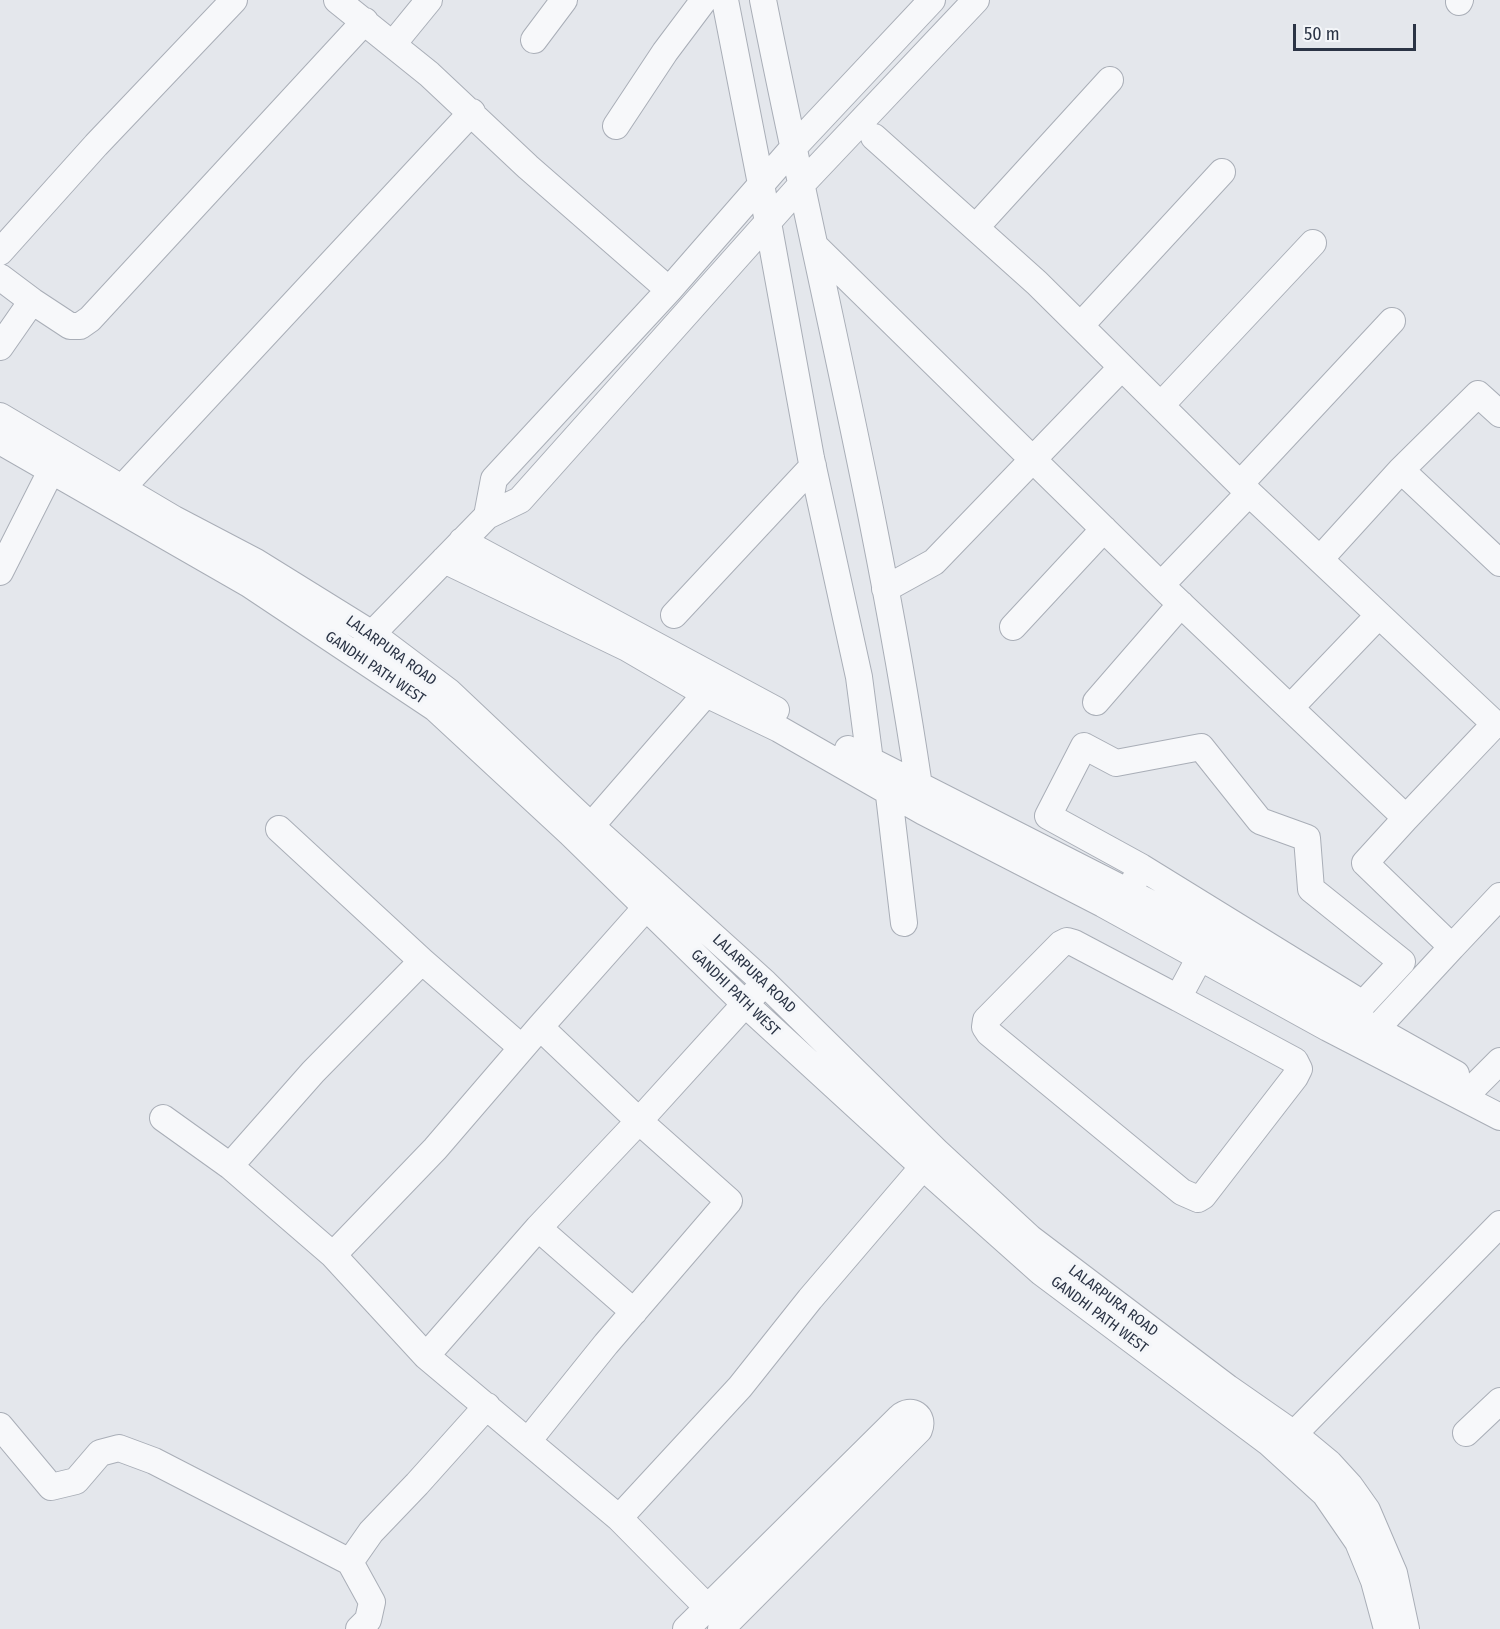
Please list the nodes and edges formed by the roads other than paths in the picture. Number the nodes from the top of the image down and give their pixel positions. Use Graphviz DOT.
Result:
graph roads {
  1 [pos="234,0"];
  2 [pos="337,0"];
  3 [pos="429,0"];
  4 [pos="564,0"];
  5 [pos="704,0"];
  6 [pos="725,0"];
  7 [pos="731,0"];
  8 [pos="763,0"];
  9 [pos="932,0"];
  10 [pos="976,0"];
  11 [pos="365,21"];
  12 [pos="769,29"];
  13 [pos="534,40"];
  14 [pos="393,44"];
  15 [pos="1110,80"];
  16 [pos="471,112"];
  17 [pos="616,126"];
  18 [pos="874,137"];
  19 [pos="792,148"];
  20 [pos="1222,172"];
  21 [pos="761,184"];
  22 [pos="801,185"];
  23 [pos="768,223"];
  24 [pos="976,227"];
  25 [pos="1313,243"];
  26 [pos="816,247"];
  27 [pos="0,252"];
  28 [pos="0,277"];
  29 [pos="669,290"];
  30 [pos="32,301"];
  31 [pos="1392,321"];
  32 [pos="1081,325"];
  33 [pos="0,347"];
  34 [pos="1122,367"];
  35 [pos="1162,404"];
  36 [pos="1500,414"];
  37 [pos="0,416"];
  38 [pos="0,441"];
  39 [pos="1033,460"];
  40 [pos="813,466"];
  41 [pos="1401,470"];
  42 [pos="51,471"];
  43 [pos="123,487"];
  44 [pos="1245,488"];
  45 [pos="487,516"];
  46 [pos="1104,529"];
  47 [pos="462,541"];
  48 [pos="1321,558"];
  49 [pos="444,560"];
  50 [pos="1500,563"];
  51 [pos="0,572"];
  52 [pos="1161,585"];
  53 [pos="885,589"];
  54 [pos="1181,604"];
  55 [pos="674,615"];
  56 [pos="1379,615"];
  57 [pos="1013,627"];
  58 [pos="365,644"];
  59 [pos="713,686"];
  60 [pos="1096,702"];
  61 [pos="1290,708"];
  62 [pos="1497,721"];
  63 [pos="882,774"];
  64 [pos="919,786"];
  65 [pos="1406,818"];
  66 [pos="591,826"];
  67 [pos="279,829"];
  68 [pos="1022,850"];
  69 [pos="1141,867"];
  70 [pos="1500,896"];
  71 [pos="654,898"];
  72 [pos="1134,903"];
  73 [pos="904,923"];
  74 [pos="1206,947"];
  75 [pos="1452,947"];
  76 [pos="423,961"];
  77 [pos="765,983"];
  78 [pos="1178,998"];
  79 [pos="744,1003"];
  80 [pos="540,1027"];
  81 [pos="1368,1037"];
  82 [pos="522,1048"];
  83 [pos="1500,1061"];
  84 [pos="1476,1085"];
  85 [pos="1500,1098"];
  86 [pos="1500,1117"];
  87 [pos="163,1118"];
  88 [pos="639,1121"];
  89 [pos="929,1159"];
  90 [pos="230,1166"];
  91 [pos="1500,1224"];
  92 [pos="538,1228"];
  93 [pos="333,1256"];
  94 [pos="634,1312"];
  95 [pos="426,1356"];
  96 [pos="1500,1401"];
  97 [pos="487,1406"];
  98 [pos="0,1426"];
  99 [pos="1466,1433"];
  100 [pos="1294,1434"];
  101 [pos="528,1441"];
  102 [pos="619,1518"];
  103 [pos="350,1562"];
  104 [pos="704,1615"];
  105 [pos="729,1621"];
  106 [pos="359,1629"];
  107 [pos="1387,1629"];
  108 [pos="1406,1629"];
  1 -- 27 [label="street"];
  2 -- 11 [label="street"];
  3 -- 14 [label="street"];
  4 -- 13 [label="street"];
  5 -- 17 [label="street"];
  6 -- 21 [label="street"];
  7 -- 12 [label="street"];
  8 -- 12 [label="street"];
  9 -- 19 [label="street"];
  10 -- 22 [label="street"];
  11 -- 14 [label="street"];
  11 -- 30 [label="street"];
  12 -- 19 [label="street"];
  14 -- 16 [label="street"];
  15 -- 24 [label="street"];
  16 -- 29 [label="street"];
  16 -- 43 [label="street"];
  18 -- 24 [label="street"];
  19 -- 21 [label="street"];
  19 -- 22 [label="street"];
  20 -- 32 [label="street"];
  21 -- 23 [label="street"];
  21 -- 29 [label="street"];
  22 -- 23 [label="street"];
  22 -- 26 [label="street"];
  23 -- 40 [label="street"];
  23 -- 45 [label="street"];
  24 -- 32 [label="street"];
  25 -- 35 [label="street"];
  26 -- 39 [label="street"];
  26 -- 53 [label="street"];
  28 -- 30 [label="street"];
  29 -- 45 [label="street"];
  30 -- 33 [label="street"];
  31 -- 44 [label="street"];
  32 -- 34 [label="street"];
  34 -- 35 [label="street"];
  34 -- 39 [label="street"];
  35 -- 44 [label="street"];
  36 -- 41 [label="street"];
  37 -- 43 [label="street, LALARPURA ROAD"];
  38 -- 42 [label="street, GANDHI PATH WEST"];
  39 -- 46 [label="street"];
  39 -- 53 [label="street"];
  40 -- 55 [label="street"];
  40 -- 63 [label="street"];
  41 -- 48 [label="street"];
  41 -- 50 [label="street"];
  42 -- 51 [label="street"];
  42 -- 58 [label="street, GANDHI PATH WEST"];
  43 -- 58 [label="street, LALARPURA ROAD"];
  44 -- 48 [label="street"];
  44 -- 52 [label="street"];
  45 -- 47 [label="street"];
  46 -- 52 [label="street"];
  46 -- 57 [label="street"];
  47 -- 49 [label="street"];
  47 -- 59 [label="street"];
  48 -- 56 [label="street"];
  49 -- 58 [label="street"];
  49 -- 59 [label="street"];
  52 -- 54 [label="street"];
  53 -- 64 [label="street"];
  54 -- 60 [label="street"];
  54 -- 61 [label="street"];
  56 -- 61 [label="street"];
  56 -- 62 [label="street"];
  58 -- 66 [label="street, LALARPURA ROAD"];
  58 -- 71 [label="street, GANDHI PATH WEST"];
  59 -- 63 [label="street"];
  59 -- 63 [label="street"];
  59 -- 66 [label="street"];
  61 -- 65 [label="street"];
  62 -- 65 [label="street"];
  63 -- 64 [label="street"];
  63 -- 68 [label="street"];
  63 -- 73 [label="street"];
  64 -- 68 [label="street"];
  65 -- 75 [label="street"];
  66 -- 71 [label="street, LALARPURA ROAD"];
  67 -- 76 [label="street"];
  68 -- 72 [label="street"];
  69 -- 69 [label="street"];
  69 -- 72 [label="street"];
  70 -- 75 [label="street"];
  71 -- 77 [label="street, LALARPURA ROAD"];
  71 -- 79 [label="street, GANDHI PATH WEST"];
  71 -- 80 [label="street"];
  72 -- 74 [label="street"];
  74 -- 78 [label="street"];
  74 -- 81 [label="street"];
  75 -- 81 [label="street"];
  76 -- 82 [label="street"];
  76 -- 90 [label="street"];
  77 -- 79 [label="street"];
  77 -- 89 [label="street, LALARPURA ROAD"];
  78 -- 78 [label="street"];
  79 -- 88 [label="street"];
  79 -- 89 [label="street, GANDHI PATH WEST"];
  80 -- 82 [label="street"];
  80 -- 88 [label="street"];
  81 -- 84 [label="street"];
  81 -- 86 [label="street"];
  82 -- 93 [label="street"];
  83 -- 84 [label="street"];
  84 -- 85 [label="street"];
  87 -- 90 [label="street"];
  88 -- 92 [label="street"];
  88 -- 94 [label="street"];
  89 -- 100 [label="street, LALARPURA ROAD"];
  89 -- 102 [label="street"];
  89 -- 107 [label="street, GANDHI PATH WEST"];
  90 -- 93 [label="street"];
  91 -- 100 [label="street"];
  92 -- 94 [label="street"];
  92 -- 95 [label="street"];
  93 -- 95 [label="street"];
  94 -- 101 [label="street"];
  95 -- 97 [label="street"];
  96 -- 99 [label="street"];
  97 -- 101 [label="street"];
  97 -- 103 [label="street"];
  98 -- 103 [label="street"];
  100 -- 108 [label="street, LALARPURA ROAD"];
  101 -- 102 [label="street"];
  102 -- 104 [label="street"];
  103 -- 106 [label="street"];
  104 -- 105 [label="street"];
  104 -- 105 [label="street"];
}
